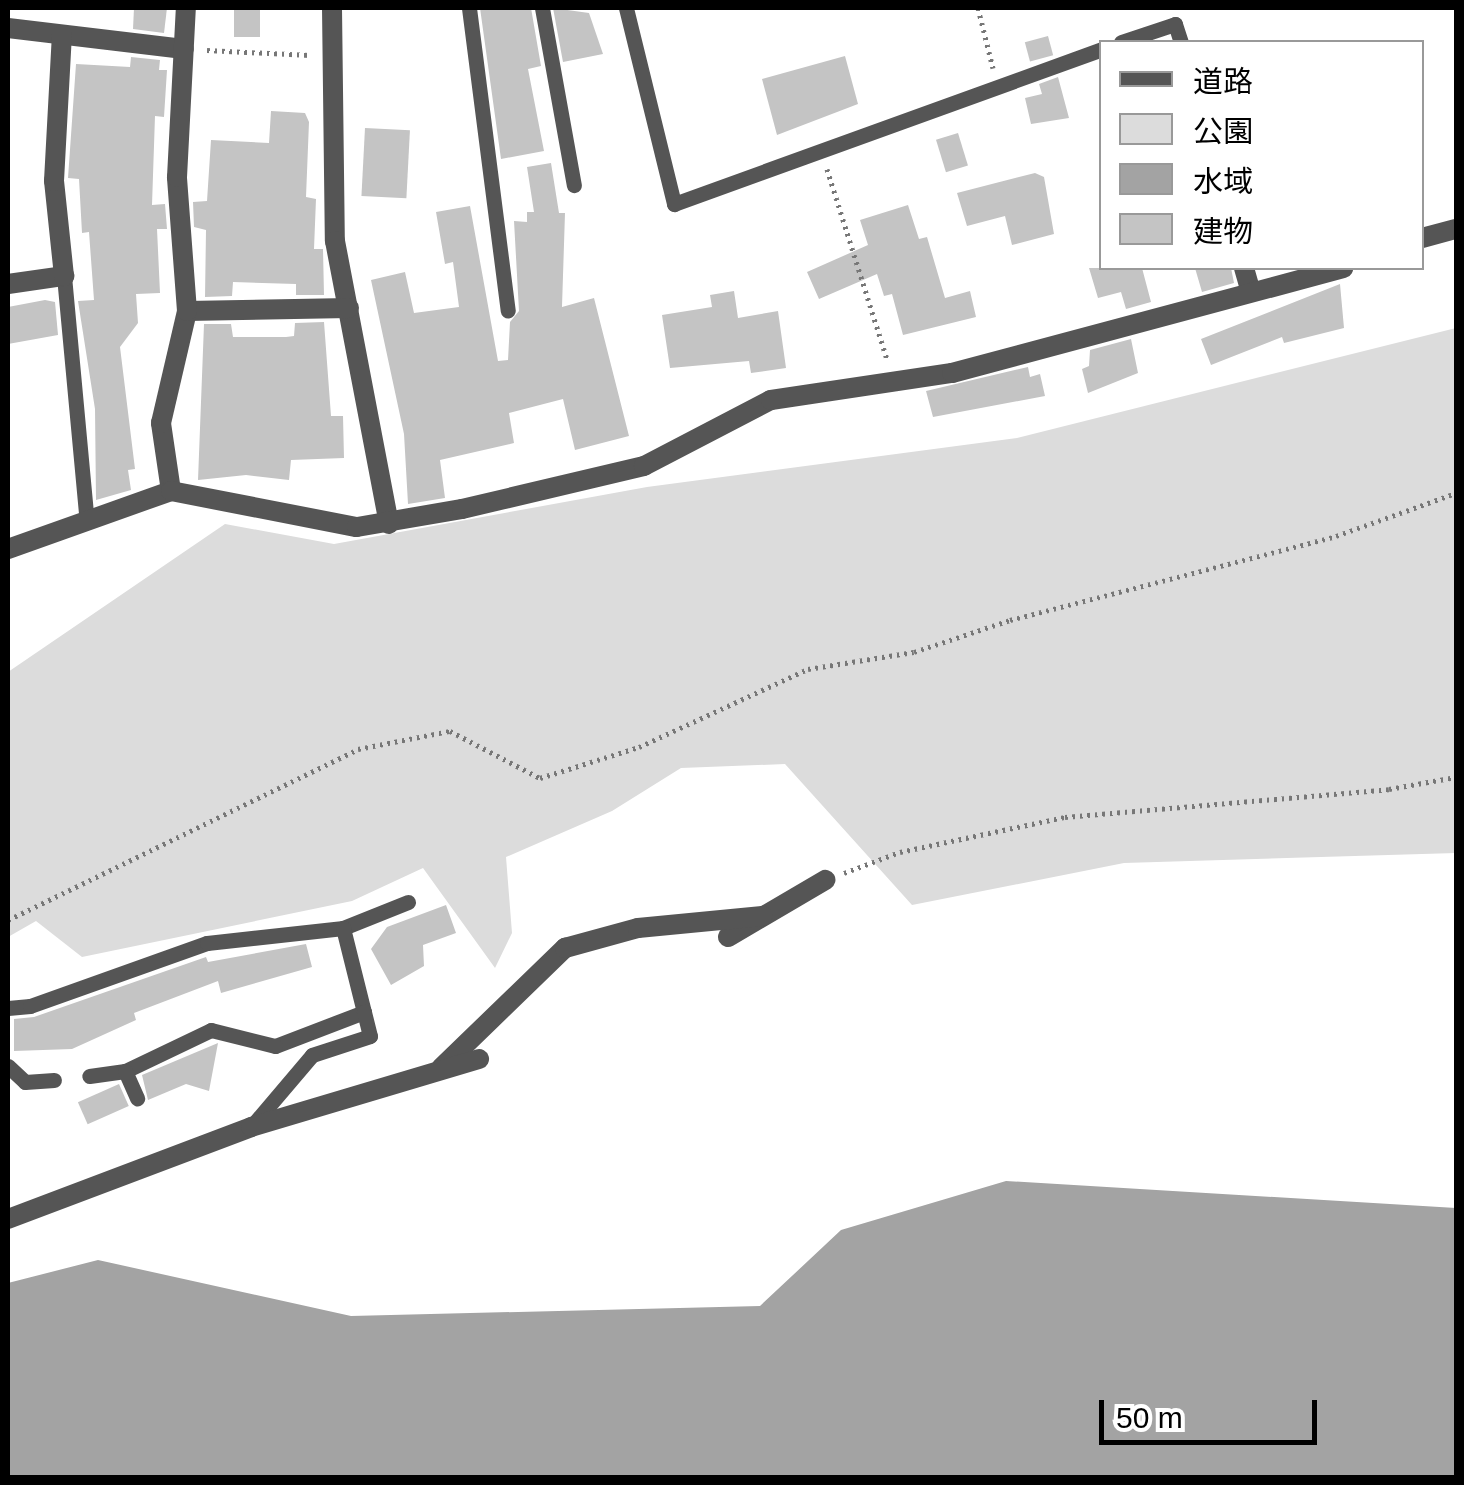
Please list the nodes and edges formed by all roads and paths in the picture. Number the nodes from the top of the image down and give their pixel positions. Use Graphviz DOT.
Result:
graph roads {
  1 [pos="186,8"];
  2 [pos="332,8"];
  3 [pos="469,8"];
  4 [pos="542,8"];
  5 [pos="626,8"];
  6 [pos="978,8"];
  7 [pos="8,28"];
  8 [pos="62,35"];
  9 [pos="1127,40"];
  10 [pos="1180,40"];
  11 [pos="184,48"];
  12 [pos="1099,50"];
  13 [pos="333,56"];
  14 [pos="997,83"];
  15 [pos="820,148"];
  16 [pos="574,185"];
  17 [pos="1456,229"];
  18 [pos="1424,237"];
  19 [pos="1245,270"];
  20 [pos="1335,270"];
  21 [pos="64,276"];
  22 [pos="8,284"];
  23 [pos="1250,290"];
  24 [pos="348,308"];
  25 [pos="187,311"];
  26 [pos="508,311"];
  27 [pos="896,386"];
  28 [pos="171,491"];
  29 [pos="1456,492"];
  30 [pos="87,522"];
  31 [pos="389,524"];
  32 [pos="8,548"];
  33 [pos="1456,777"];
  34 [pos="825,880"];
  35 [pos="408,902"];
  36 [pos="762,916"];
  37 [pos="8,920"];
  38 [pos="343,928"];
  39 [pos="728,937"];
  40 [pos="8,1008"];
  41 [pos="364,1012"];
  42 [pos="479,1059"];
  43 [pos="8,1066"];
  44 [pos="125,1071"];
  45 [pos="88,1076"];
  46 [pos="432,1077"];
  47 [pos="54,1080"];
  48 [pos="137,1098"];
  49 [pos="251,1126"];
  50 [pos="10,1218"];
  1 -- 11 [label="street"];
  2 -- 13 [label="street"];
  3 -- 26 [label="lane"];
  4 -- 16 [label="lane"];
  5 -- 15 [label="lane"];
  6 -- 14 [label="path"];
  7 -- 8 [label="street"];
  8 -- 11 [label="street"];
  8 -- 21 [label="street"];
  9 -- 10 [label="lane"];
  11 -- 13 [label="path"];
  11 -- 25 [label="street"];
  12 -- 14 [label="lane"];
  13 -- 24 [label="street"];
  14 -- 15 [label="lane"];
  15 -- 27 [label="path"];
  17 -- 18 [label="street"];
  19 -- 23 [label="street"];
  20 -- 23 [label="street"];
  21 -- 22 [label="street"];
  21 -- 30 [label="lane"];
  23 -- 27 [label="street"];
  24 -- 25 [label="street"];
  24 -- 31 [label="street"];
  25 -- 28 [label="street"];
  27 -- 31 [label="street"];
  28 -- 30 [label="street"];
  28 -- 31 [label="street"];
  29 -- 37 [label="path"];
  30 -- 32 [label="street"];
  33 -- 34 [label="path"];
  34 -- 36 [label="street"];
  35 -- 38 [label="lane"];
  36 -- 39 [label="street"];
  36 -- 46 [label="street"];
  38 -- 40 [label="lane"];
  38 -- 41 [label="lane"];
  41 -- 44 [label="lane"];
  41 -- 49 [label="lane"];
  42 -- 46 [label="street"];
  43 -- 47 [label="lane"];
  44 -- 45 [label="lane"];
  44 -- 48 [label="lane"];
  46 -- 49 [label="street"];
  49 -- 50 [label="street"];
}
